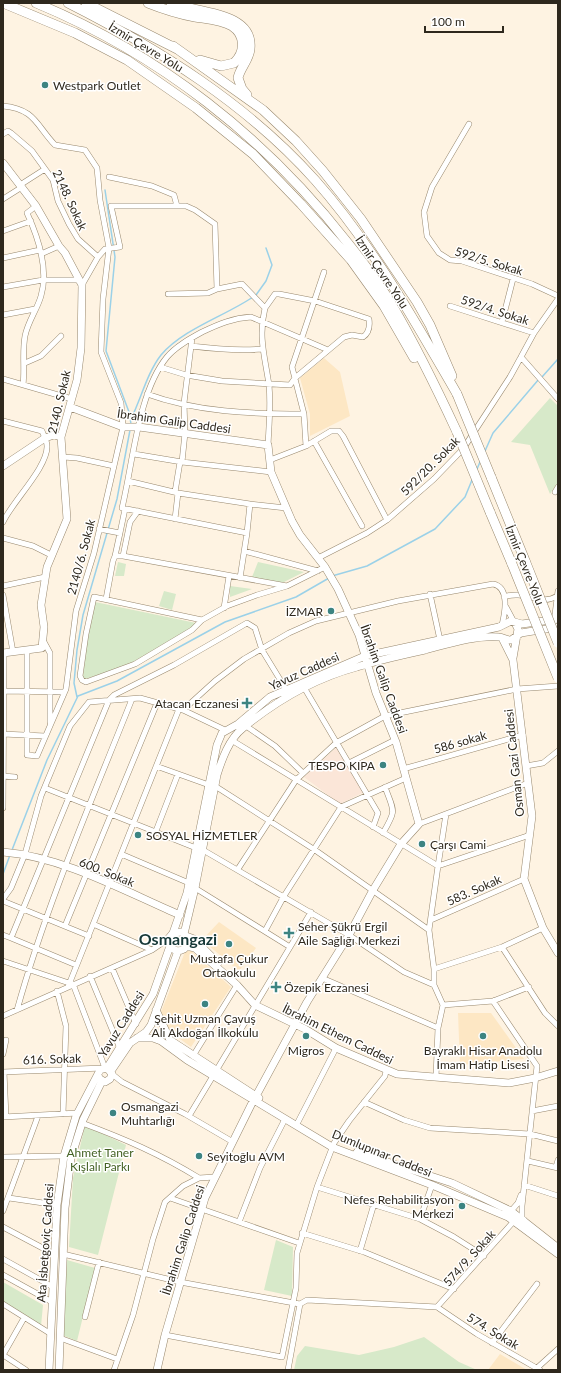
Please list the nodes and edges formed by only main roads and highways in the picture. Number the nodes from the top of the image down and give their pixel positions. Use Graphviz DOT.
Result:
graph roads {
  1 [pos="3,3"];
  2 [pos="36,3"];
  3 [pos="68,3"];
  4 [pos="86,3"];
  5 [pos="148,3"];
  6 [pos="171,3"];
  7 [pos="172,46"];
  8 [pos="255,104"];
  9 [pos="3,163"];
  10 [pos="457,394"];
  11 [pos="442,398"];
  12 [pos="70,407"];
  13 [pos="61,437"];
  14 [pos="3,466"];
  15 [pos="555,619"];
  16 [pos="515,623"];
  17 [pos="502,625"];
  18 [pos="556,627"];
  19 [pos="501,637"];
  20 [pos="515,637"];
  21 [pos="558,643"];
  22 [pos="3,652"];
  23 [pos="365,656"];
  24 [pos="513,660"];
  25 [pos="367,664"];
  26 [pos="558,678"];
  27 [pos="226,730"];
  28 [pos="220,737"];
  29 [pos="231,743"];
  30 [pos="212,786"];
  31 [pos="3,852"];
  32 [pos="192,886"];
  33 [pos="180,915"];
  34 [pos="185,935"];
  35 [pos="170,939"];
  36 [pos="186,946"];
  37 [pos="178,951"];
  38 [pos="558,954"];
  39 [pos="237,985"];
  40 [pos="156,1010"];
  41 [pos="295,1024"];
  42 [pos="137,1038"];
  43 [pos="108,1070"];
  44 [pos="558,1071"];
  45 [pos="214,1073"];
  46 [pos="103,1079"];
  47 [pos="255,1099"];
  48 [pos="333,1145"];
  49 [pos="558,1248"];
  50 [pos="558,1254"];
  51 [pos="49,1370"];
  52 [pos="59,1370"];
  53 [pos="157,1370"];
  1 -- 11 [label="highway"];
  2 -- 11 [label="highway, İzmir Çevre Yolu"];
  3 -- 10 [label="highway, İzmir Çevre Yolu"];
  4 -- 7 [label="highway"];
  5 -- 7 [label="highway"];
  6 -- 8 [label="highway"];
  7 -- 8 [label="highway"];
  8 -- 10 [label="highway"];
  9 -- 12 [label="main road, 2140. Sokak"];
  10 -- 21 [label="highway, İzmir Çevre Yolu, bridge"];
  11 -- 26 [label="highway, İzmir Çevre Yolu, bridge"];
  12 -- 13 [label="main road, 2140. Sokak"];
  12 -- 23 [label="main road, İbrahim Galip Caddesi"];
  13 -- 14 [label="main road"];
  13 -- 22 [label="main road, 2140. Sokak"];
  15 -- 16 [label="main road, Yavuz Caddesi"];
  16 -- 17 [label="main road, Yavuz Caddesi"];
  16 -- 20 [label="main road"];
  17 -- 19 [label="main road"];
  17 -- 23 [label="main road, Yavuz Caddesi"];
  18 -- 20 [label="main road, Yavuz Caddesi"];
  19 -- 20 [label="main road, Yavuz Caddesi"];
  19 -- 24 [label="main road, Osman Gazi Caddesi"];
  19 -- 25 [label="main road, Yavuz Caddesi"];
  20 -- 24 [label="main road"];
  23 -- 25 [label="main road, İbrahim Galip Caddesi"];
  23 -- 27 [label="main road, Yavuz Caddesi"];
  24 -- 38 [label="main road, Osman Gazi Caddesi"];
  25 -- 29 [label="main road, Yavuz Caddesi"];
  25 -- 41 [label="main road, İbrahim Galip Caddesi"];
  27 -- 28 [label="main road, Yavuz Caddesi"];
  27 -- 29 [label="main road"];
  28 -- 29 [label="main road"];
  28 -- 30 [label="main road, Yavuz Caddesi"];
  29 -- 30 [label="main road, Yavuz Caddesi"];
  30 -- 32 [label="main road, Yavuz Caddesi"];
  30 -- 32 [label="main road, Yavuz Caddesi"];
  31 -- 33 [label="main road, 600. Sokak"];
  32 -- 33 [label="main road, Yavuz Caddesi"];
  32 -- 34 [label="main road, Yavuz Caddesi"];
  33 -- 35 [label="main road, Yavuz Caddesi"];
  34 -- 35 [label="main road"];
  34 -- 36 [label="main road, Yavuz Caddesi"];
  34 -- 39 [label="main road, İbrahim Ethem Caddesi"];
  35 -- 37 [label="main road"];
  35 -- 43 [label="main road, Yavuz Caddesi"];
  36 -- 37 [label="main road"];
  36 -- 39 [label="main road, İbrahim Ethem Caddesi"];
  37 -- 40 [label="main road, Yavuz Caddesi"];
  39 -- 41 [label="main road, İbrahim Ethem Caddesi"];
  40 -- 42 [label="main road, Yavuz Caddesi"];
  40 -- 45 [label="main road"];
  41 -- 44 [label="main road, İbrahim Ethem Caddesi"];
  41 -- 47 [label="main road, İbrahim Galip Caddesi"];
  42 -- 43 [label="main road, Yavuz Caddesi"];
  42 -- 45 [label="main road, Dumlupınar Caddesi"];
  43 -- 46 [label="main road"];
  43 -- 46 [label="main road"];
  45 -- 47 [label="main road, Dumlupınar Caddesi"];
  46 -- 51 [label="main road, Ata İsbetgoviç Caddesi"];
  46 -- 52 [label="main road, Ata İsbetgoviç Caddesi"];
  47 -- 48 [label="main road, Dumlupınar Caddesi"];
  47 -- 48 [label="main road"];
  47 -- 53 [label="main road, İbrahim Galip Caddesi"];
  48 -- 49 [label="main road, Dumlupınar Caddesi"];
  48 -- 50 [label="main road, Dumlupınar Caddesi"];
}
